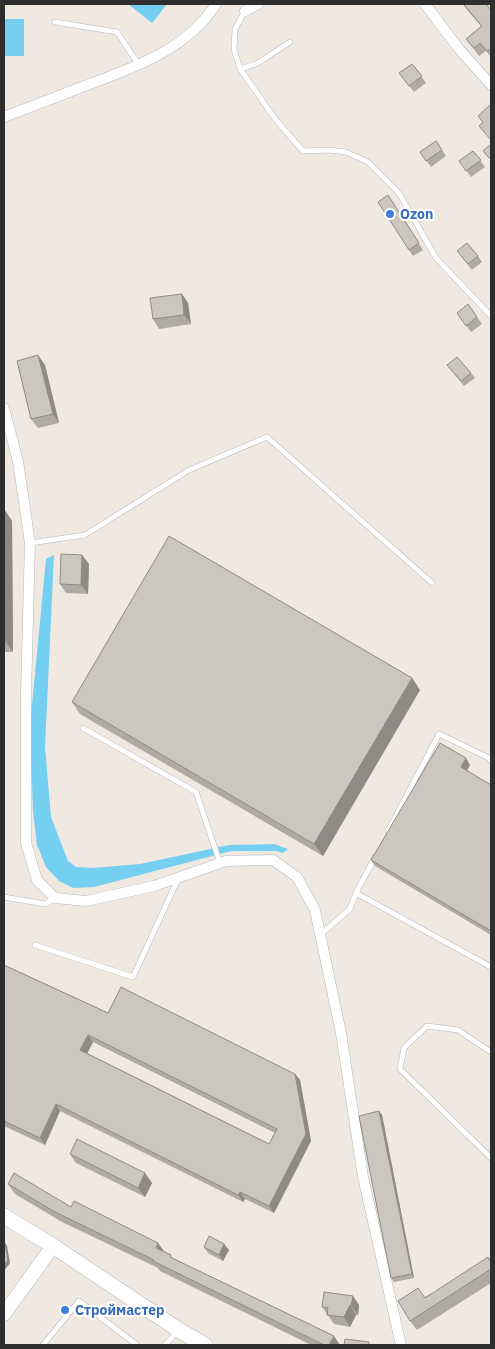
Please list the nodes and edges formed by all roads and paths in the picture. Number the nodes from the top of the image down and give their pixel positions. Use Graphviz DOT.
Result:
graph roads {
  1 [pos="216,4"];
  2 [pos="258,4"];
  3 [pos="425,4"];
  4 [pos="246,11"];
  5 [pos="55,22"];
  6 [pos="290,42"];
  7 [pos="139,66"];
  8 [pos="240,69"];
  9 [pos="491,85"];
  10 [pos="4,117"];
  11 [pos="491,316"];
  12 [pos="4,408"];
  13 [pos="30,543"];
  14 [pos="432,583"];
  15 [pos="83,728"];
  16 [pos="491,761"];
  17 [pos="384,840"];
  18 [pos="379,849"];
  19 [pos="220,863"];
  20 [pos="180,876"];
  21 [pos="356,893"];
  22 [pos="4,897"];
  23 [pos="55,898"];
  24 [pos="320,934"];
  25 [pos="35,945"];
  26 [pos="491,967"];
  27 [pos="491,1052"];
  28 [pos="491,1158"];
  29 [pos="4,1216"];
  30 [pos="53,1246"];
  31 [pos="4,1314"];
  32 [pos="179,1330"];
  33 [pos="43,1345"];
  34 [pos="137,1345"];
  35 [pos="165,1345"];
  36 [pos="205,1345"];
  37 [pos="401,1345"];
  1 -- 7 [label="street"];
  2 -- 4 [label="street"];
  3 -- 9 [label="street"];
  4 -- 8 [label="lane"];
  5 -- 7 [label="lane"];
  6 -- 8 [label="lane"];
  7 -- 10 [label="street"];
  8 -- 11 [label="lane"];
  12 -- 13 [label="street"];
  13 -- 14 [label="lane"];
  13 -- 23 [label="street"];
  15 -- 19 [label="lane"];
  16 -- 17 [label="lane"];
  18 -- 21 [label="lane"];
  19 -- 20 [label="street"];
  19 -- 24 [label="street"];
  20 -- 23 [label="street"];
  20 -- 25 [label="lane"];
  21 -- 24 [label="lane"];
  21 -- 26 [label="lane"];
  22 -- 23 [label="lane"];
  24 -- 37 [label="street"];
  27 -- 28 [label="lane"];
  29 -- 30 [label="main road"];
  30 -- 31 [label="street"];
  30 -- 32 [label="main road"];
  32 -- 35 [label="lane"];
  32 -- 36 [label="main road"];
  33 -- 34 [label="lane"];
}
